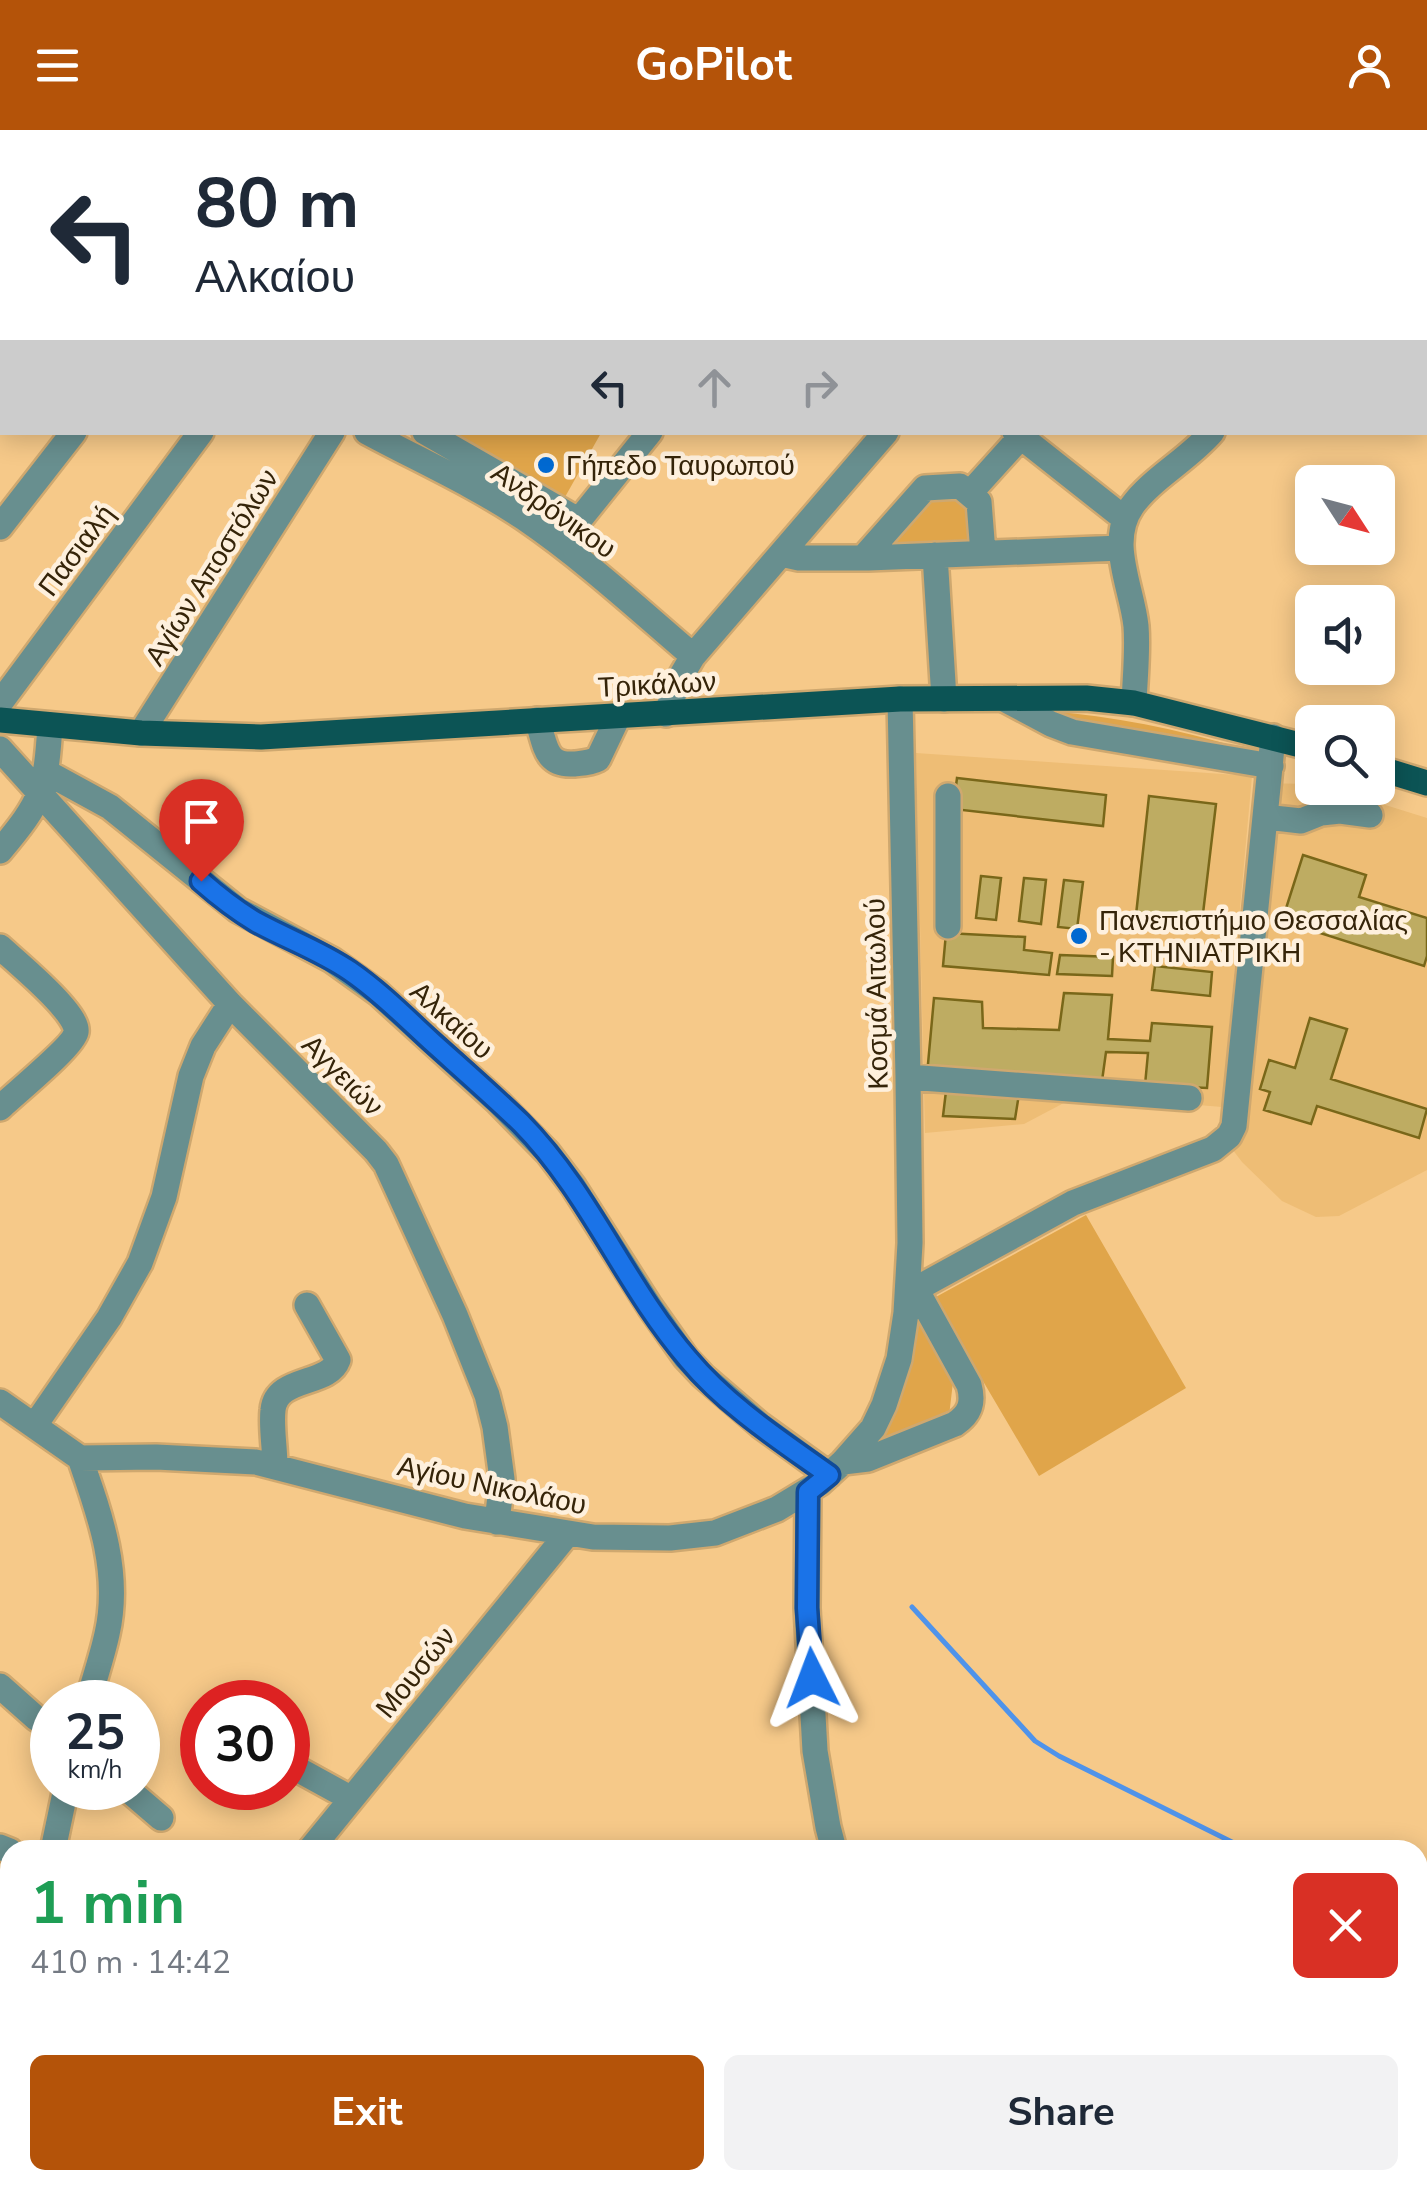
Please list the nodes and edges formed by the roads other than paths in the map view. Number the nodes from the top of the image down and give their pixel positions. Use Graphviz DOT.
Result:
graph roads {
  1 [pos="72,435"];
  2 [pos="199,435"];
  3 [pos="330,435"];
  4 [pos="373,435"];
  5 [pos="430,435"];
  6 [pos="648,435"];
  7 [pos="883,435"];
  8 [pos="1019,435"];
  9 [pos="1021,435"];
  10 [pos="1198,437"];
  11 [pos="970,493"];
  12 [pos="1126,519"];
  13 [pos="578,520"];
  14 [pos="0,528"];
  15 [pos="560,543"];
  16 [pos="1121,548"];
  17 [pos="983,553"];
  18 [pos="781,554"];
  19 [pos="935,555"];
  20 [pos="863,558"];
  21 [pos="693,656"];
  22 [pos="900,699"];
  23 [pos="944,699"];
  24 [pos="1004,699"];
  25 [pos="0,703"];
  26 [pos="1134,703"];
  27 [pos="666,714"];
  28 [pos="618,717"];
  29 [pos="0,720"];
  30 [pos="536,720"];
  31 [pos="50,725"];
  32 [pos="141,733"];
  33 [pos="1273,737"];
  34 [pos="1295,743"];
  35 [pos="0,749"];
  36 [pos="1271,766"];
  37 [pos="1395,773"];
  38 [pos="44,783"];
  39 [pos="1427,783"];
  40 [pos="948,796"];
  41 [pos="1370,815"];
  42 [pos="1266,817"];
  43 [pos="903,832"];
  44 [pos="947,832"];
  45 [pos="0,851"];
  46 [pos="948,926"];
  47 [pos="0,947"];
  48 [pos="230,1004"];
  49 [pos="908,1077"];
  50 [pos="1189,1098"];
  51 [pos="0,1108"];
  52 [pos="913,1288"];
  53 [pos="307,1305"];
  54 [pos="2,1406"];
  55 [pos="35,1425"];
  56 [pos="80,1458"];
  57 [pos="275,1466"];
  58 [pos="836,1468"];
  59 [pos="808,1492"];
  60 [pos="497,1522"];
  61 [pos="568,1533"];
  62 [pos="94,1680"];
  63 [pos="0,1686"];
  64 [pos="30,1713"];
  65 [pos="310,1776"];
  66 [pos="350,1798"];
  67 [pos="61,1810"];
  68 [pos="152,1810"];
  69 [pos="161,1818"];
  70 [pos="55,1840"];
  71 [pos="318,1840"];
  72 [pos="831,1840"];
  1 -- 14 [label="street"];
  2 -- 25 [label="street, Πασιαλή"];
  3 -- 32 [label="street, Αγίων Αποστόλων"];
  4 -- 15 [label="street, Ανδρόνικου"];
  5 -- 13 [label="street"];
  6 -- 13 [label="street"];
  7 -- 18 [label="street"];
  8 -- 11 [label="street"];
  9 -- 12 [label="street"];
  10 -- 12 [label="street"];
  11 -- 17 [label="street"];
  11 -- 20 [label="street"];
  12 -- 16 [label="street"];
  13 -- 15 [label="street"];
  15 -- 21 [label="street, Ανδρόνικου"];
  16 -- 17 [label="street"];
  16 -- 26 [label="street"];
  17 -- 19 [label="street"];
  18 -- 20 [label="street"];
  18 -- 21 [label="street"];
  19 -- 20 [label="street"];
  19 -- 23 [label="street"];
  21 -- 27 [label="street"];
  22 -- 23 [label="main road, Τρικάλων"];
  22 -- 27 [label="main road, Τρικάλων"];
  22 -- 43 [label="street, Κοσμά Αιτωλού"];
  23 -- 24 [label="main road, Τρικάλων"];
  24 -- 26 [label="main road, Τρικάλων"];
  24 -- 36 [label="street"];
  26 -- 33 [label="main road, Τρικάλων"];
  27 -- 28 [label="main road, Τρικάλων"];
  28 -- 30 [label="main road, Τρικάλων"];
  28 -- 30 [label="street"];
  29 -- 31 [label="main road, Τρικάλων"];
  30 -- 32 [label="main road, Τρικάλων"];
  31 -- 32 [label="main road, Τρικάλων"];
  31 -- 38 [label="street"];
  33 -- 34 [label="main road, Τρικάλων"];
  33 -- 36 [label="street"];
  35 -- 38 [label="street, Αγγειών"];
  36 -- 42 [label="street"];
  37 -- 39 [label="main road"];
  38 -- 45 [label="street"];
  38 -- 48 [label="street, Αγγειών"];
  38 -- 58 [label="street, Αλκαίου"];
  40 -- 44 [label="street"];
  41 -- 42 [label="street"];
  42 -- 52 [label="street"];
  43 -- 44 [label="street"];
  43 -- 49 [label="street, Κοσμά Αιτωλού"];
  44 -- 46 [label="street"];
  47 -- 51 [label="street"];
  48 -- 55 [label="street"];
  48 -- 60 [label="street, Αγγειών"];
  49 -- 50 [label="street"];
  49 -- 52 [label="street, Κοσμά Αιτωλού"];
  52 -- 58 [label="street, Αγίου Νικολάου"];
  52 -- 58 [label="street"];
  53 -- 57 [label="street"];
  54 -- 55 [label="street"];
  55 -- 56 [label="street"];
  56 -- 57 [label="street, Αγίου Νικολάου"];
  56 -- 62 [label="street"];
  57 -- 60 [label="street, Αγίου Νικολάου"];
  58 -- 59 [label="street, Αγίου Νικολάου"];
  59 -- 61 [label="street, Αγίου Νικολάου"];
  59 -- 72 [label="street"];
  60 -- 61 [label="street, Αγίου Νικολάου"];
  61 -- 66 [label="street, Μουσών"];
  63 -- 64 [label="street"];
  65 -- 66 [label="street"];
  66 -- 71 [label="street, Μουσών"];
  67 -- 70 [label="street"];
  68 -- 69 [label="street"];
}
